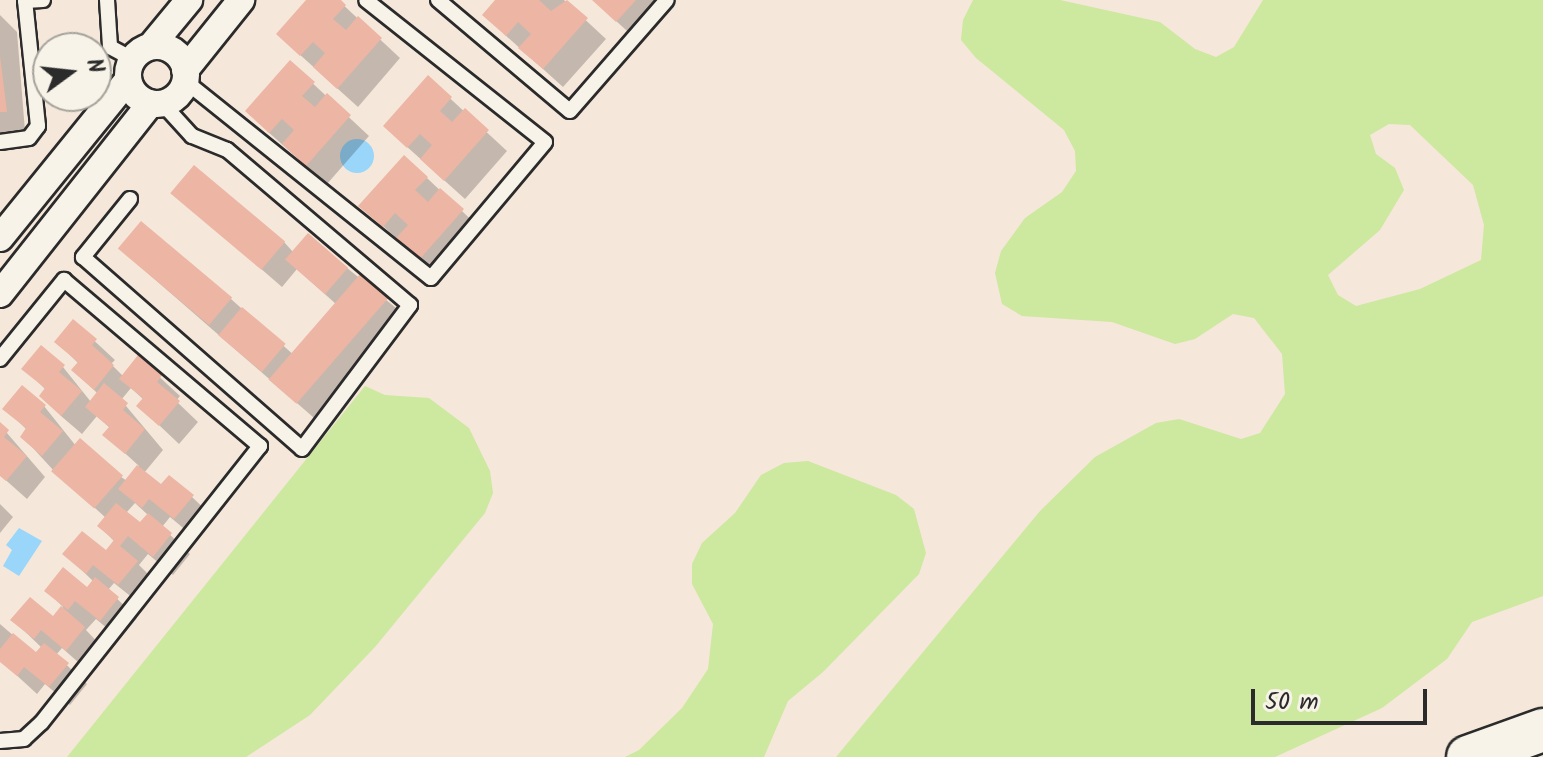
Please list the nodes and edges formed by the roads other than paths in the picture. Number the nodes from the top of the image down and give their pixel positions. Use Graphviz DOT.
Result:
graph roads {
  1 [pos="43,0"];
  2 [pos="107,0"];
  3 [pos="189,0"];
  4 [pos="241,0"];
  5 [pos="366,0"];
  6 [pos="438,0"];
  7 [pos="667,0"];
  8 [pos="137,62"];
  9 [pos="185,75"];
  10 [pos="156,103"];
  11 [pos="0,142"];
  12 [pos="130,199"];
  13 [pos="0,238"];
  14 [pos="0,294"];
  15 [pos="0,359"];
  16 [pos="1543,730"];
  17 [pos="0,741"];
  18 [pos="1468,757"];
  1 -- 11 [label="lane"];
  2 -- 8 [label="lane"];
  3 -- 8 [label="street"];
  4 -- 9 [label="street"];
  5 -- 9 [label="lane"];
  6 -- 7 [label="lane"];
  8 -- 9 [label="street"];
  8 -- 10 [label="street"];
  8 -- 13 [label="street"];
  9 -- 10 [label="street"];
  10 -- 12 [label="lane"];
  10 -- 14 [label="street"];
  15 -- 17 [label="lane"];
  16 -- 18 [label="main road"];
}
